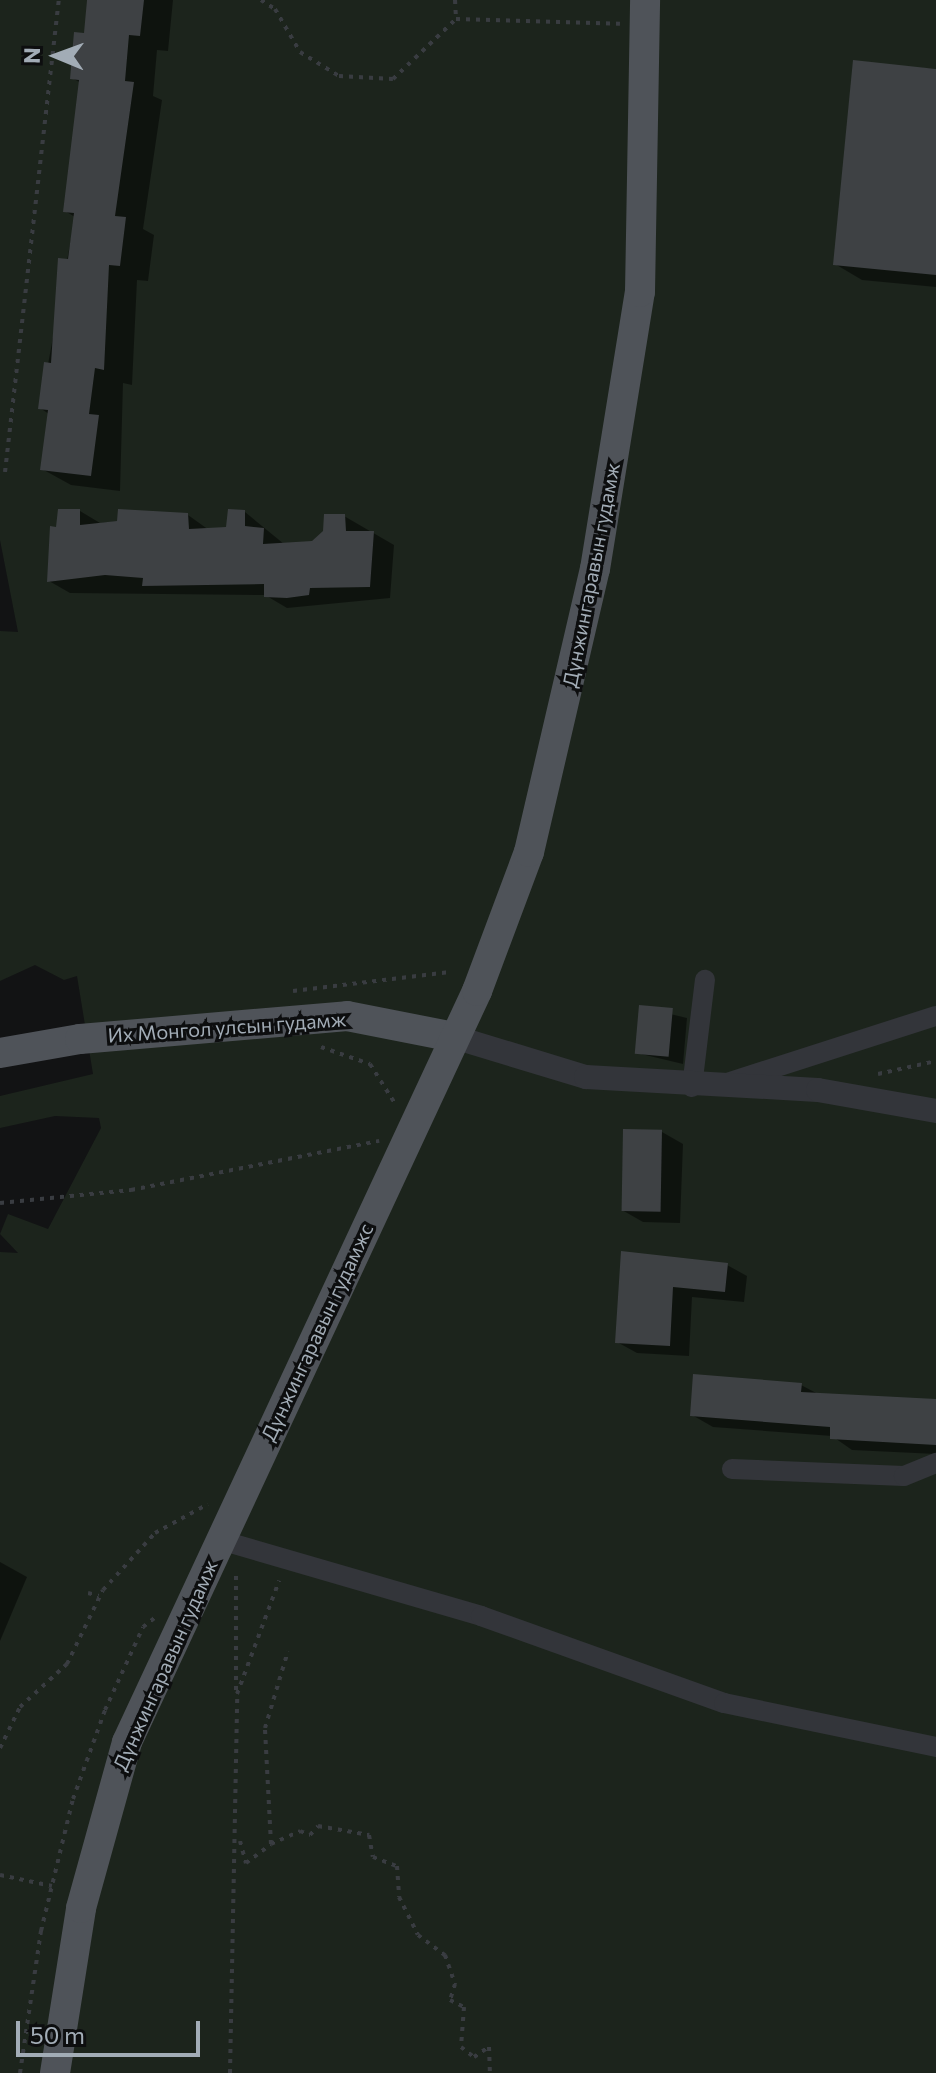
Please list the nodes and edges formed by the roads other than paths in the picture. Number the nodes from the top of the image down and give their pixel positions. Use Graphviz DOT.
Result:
graph roads {
  1 [pos="645,12"];
  2 [pos="705,980"];
  3 [pos="936,1016"];
  4 [pos="454,1037"];
  5 [pos="10,1051"];
  6 [pos="701,1087"];
  7 [pos="936,1111"];
  8 [pos="393,1135"];
  9 [pos="936,1463"];
  10 [pos="732,1469"];
  11 [pos="227,1543"];
  12 [pos="936,1747"];
  13 [pos="55,2073"];
  1 -- 4 [label="main road, Дүнжингаравын гудамж"];
  2 -- 6 [label="street"];
  3 -- 6 [label="street"];
  4 -- 5 [label="main road, Их Монгол улсын гудамж"];
  4 -- 6 [label="street"];
  4 -- 8 [label="main road, Дүнжингаравын гудамж"];
  6 -- 7 [label="street"];
  8 -- 11 [label="main road, Дүнжингаравын гудамжс"];
  9 -- 10 [label="street"];
  11 -- 12 [label="street"];
  11 -- 13 [label="main road, Дүнжингаравын гудамж"];
}
